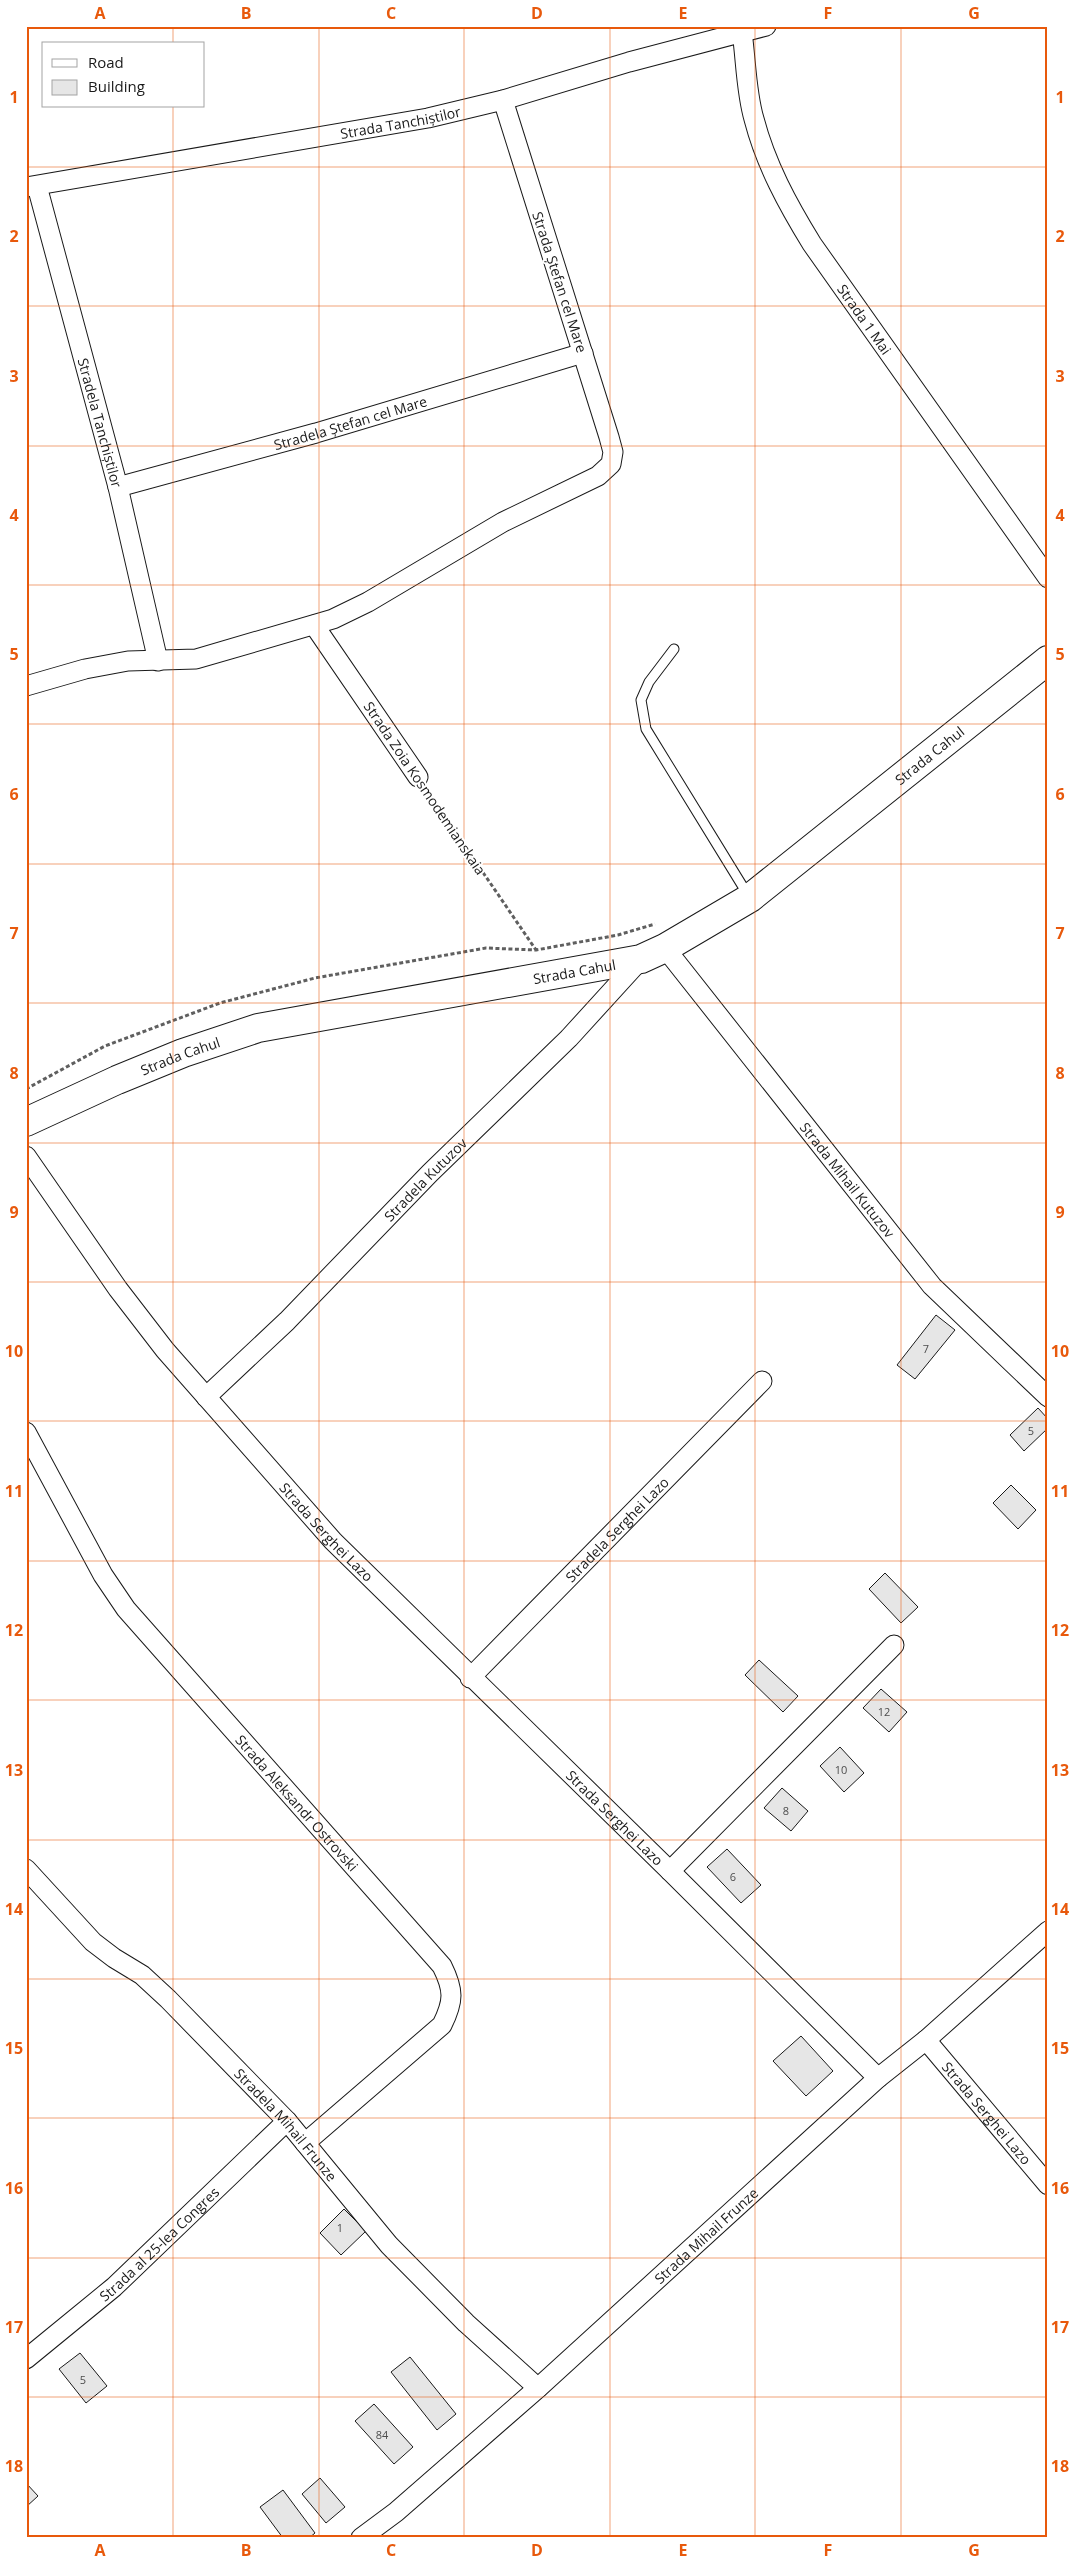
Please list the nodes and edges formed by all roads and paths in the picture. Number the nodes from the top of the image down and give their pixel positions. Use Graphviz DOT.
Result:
graph roads {
  1 [pos="766,26"];
  2 [pos="742,32"];
  3 [pos="502,100"];
  4 [pos="32,186"];
  5 [pos="583,353"];
  6 [pos="118,488"];
  7 [pos="1048,578"];
  8 [pos="314,626"];
  9 [pos="674,649"];
  10 [pos="1048,660"];
  11 [pos="158,661"];
  12 [pos="26,686"];
  13 [pos="418,777"];
  14 [pos="750,898"];
  15 [pos="654,944"];
  16 [pos="536,950"];
  17 [pos="26,1089"];
  18 [pos="26,1122"];
  19 [pos="26,1156"];
  20 [pos="762,1380"];
  21 [pos="206,1396"];
  22 [pos="1048,1397"];
  23 [pos="26,1432"];
  24 [pos="894,1645"];
  25 [pos="470,1678"];
  26 [pos="26,1869"];
  27 [pos="670,1871"];
  28 [pos="1048,1931"];
  29 [pos="926,2040"];
  30 [pos="878,2078"];
  31 [pos="287,2121"];
  32 [pos="304,2143"];
  33 [pos="1048,2185"];
  34 [pos="26,2359"];
  35 [pos="538,2388"];
  36 [pos="361,2538"];
  1 -- 2 [label="street, Strada Tanchiștilor"];
  2 -- 3 [label="street, Strada Tanchiștilor"];
  2 -- 7 [label="street, Strada 1 Mai"];
  3 -- 4 [label="street, Strada Tanchiștilor"];
  3 -- 5 [label="street, Strada Ștefan cel Mare"];
  4 -- 6 [label="street, Stradela Tanchiștilor"];
  5 -- 6 [label="street, Stradela Ștefan cel Mare"];
  5 -- 8 [label="street, Strada Ștefan cel Mare"];
  6 -- 11 [label="street, Stradela Tanchiștilor"];
  8 -- 11 [label="street"];
  8 -- 13 [label="street, Strada Zoia Kosmodemianskaia"];
  9 -- 14 [label="lane"];
  10 -- 14 [label="main road, Strada Cahul"];
  11 -- 12 [label="street"];
  13 -- 16 [label="path, Strada Zoia Kosmodemianskaia"];
  14 -- 15 [label="main road, Strada Cahul"];
  15 -- 16 [label="path"];
  15 -- 18 [label="main road, Strada Cahul"];
  15 -- 21 [label="street, Stradela Kutuzov"];
  15 -- 22 [label="street, Strada Mihail Kutuzov"];
  16 -- 17 [label="path"];
  19 -- 21 [label="street, Strada Serghei Lazo"];
  20 -- 25 [label="street, Stradela Serghei Lazo"];
  21 -- 25 [label="street, Strada Serghei Lazo"];
  23 -- 32 [label="street, Strada Aleksandr Ostrovski"];
  24 -- 27 [label="street, Strada Serghei Lazo"];
  25 -- 27 [label="street, Strada Serghei Lazo"];
  26 -- 31 [label="street, Stradela Mihail Frunze"];
  27 -- 30 [label="street, Strada Serghei Lazo"];
  28 -- 29 [label="street, Strada Mihail Frunze"];
  29 -- 30 [label="street, Strada Mihail Frunze"];
  29 -- 33 [label="street, Strada Serghei Lazo"];
  30 -- 35 [label="street, Strada Mihail Frunze"];
  31 -- 32 [label="street, Stradela Mihail Frunze"];
  31 -- 34 [label="street, Strada al 25-lea Congres"];
  32 -- 35 [label="street, Stradela Mihail Frunze"];
  35 -- 36 [label="street, Strada Mihail Frunze"];
}
